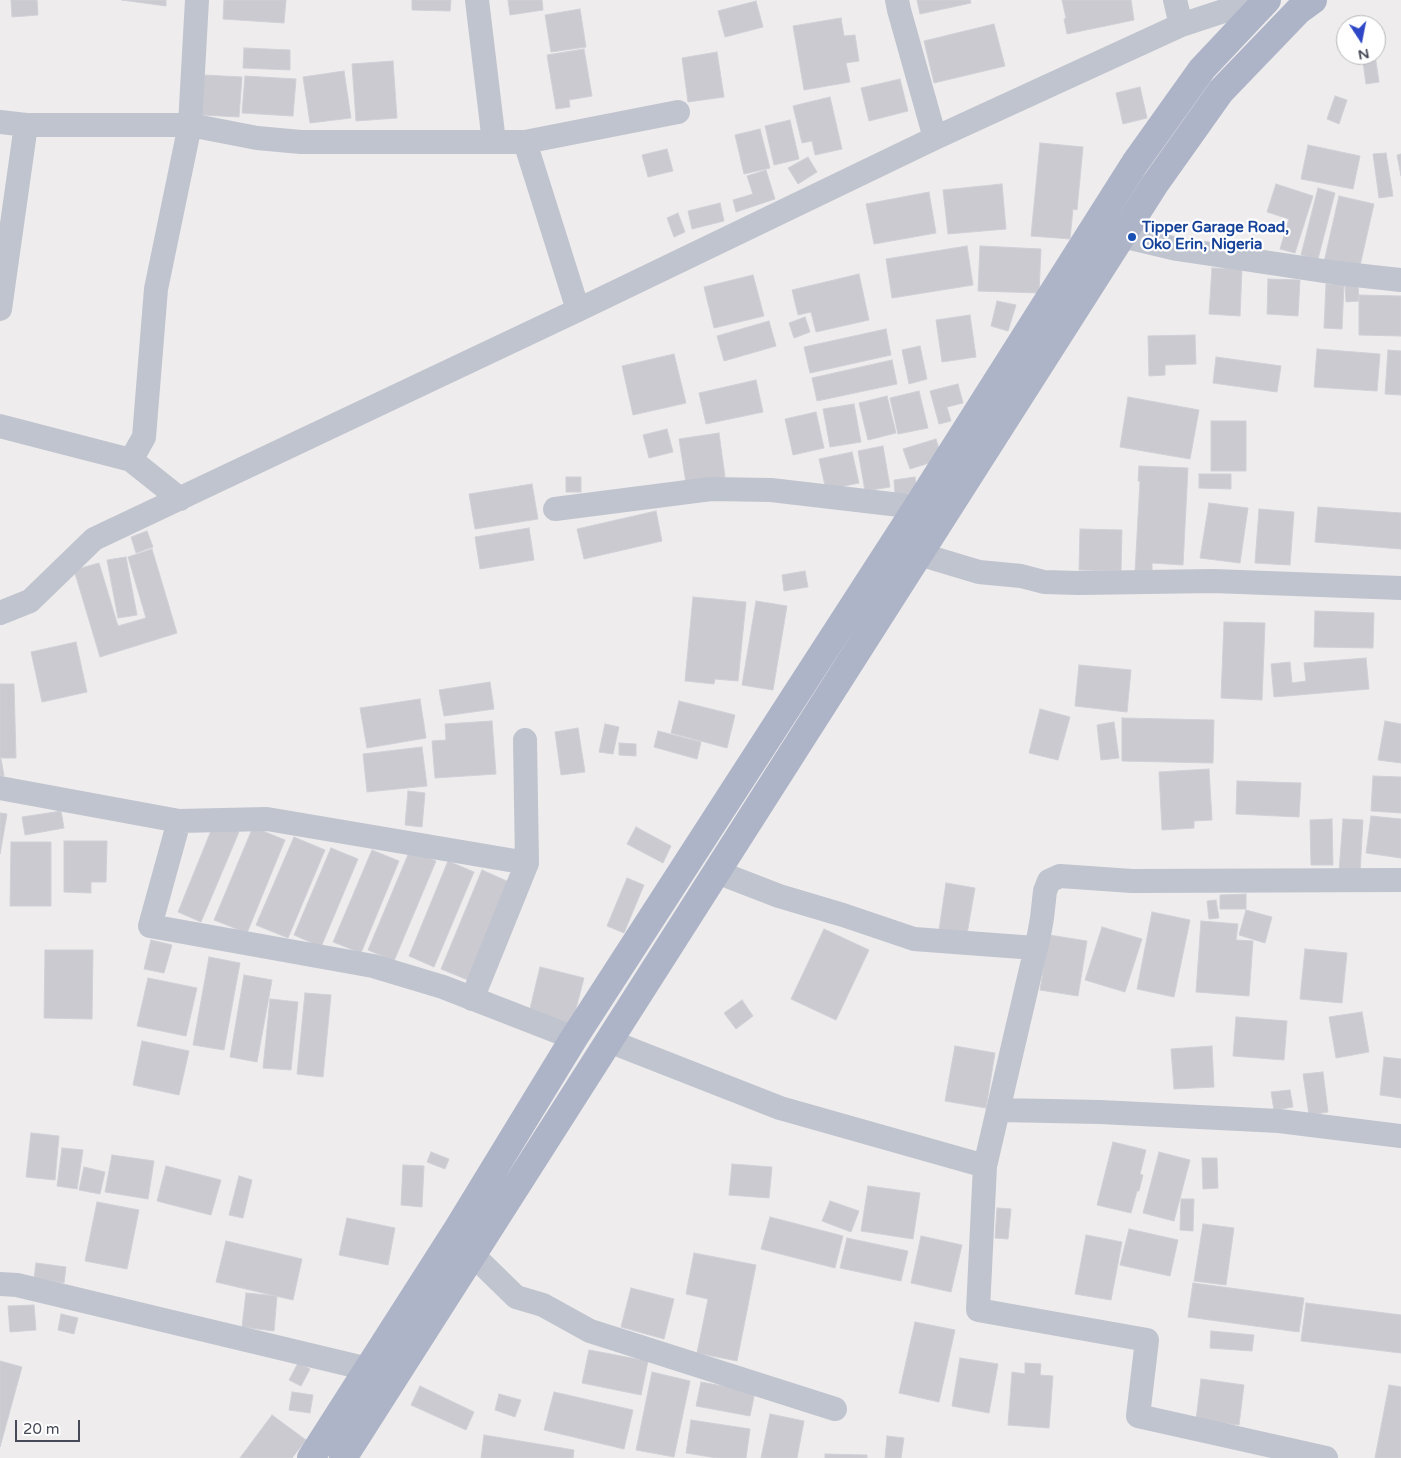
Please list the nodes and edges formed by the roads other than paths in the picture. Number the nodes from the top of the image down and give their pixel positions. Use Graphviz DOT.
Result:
graph roads {
  1 [pos="197,0"];
  2 [pos="477,0"];
  3 [pos="897,0"];
  4 [pos="1175,0"];
  5 [pos="1257,0"];
  6 [pos="1267,0"];
  7 [pos="1296,4"];
  8 [pos="1182,25"];
  9 [pos="678,112"];
  10 [pos="0,122"];
  11 [pos="26,124"];
  12 [pos="190,126"];
  13 [pos="934,138"];
  14 [pos="494,142"];
  15 [pos="525,142"];
  16 [pos="1122,236"];
  17 [pos="1401,280"];
  18 [pos="0,309"];
  19 [pos="578,310"];
  20 [pos="0,426"];
  21 [pos="130,460"];
  22 [pos="180,499"];
  23 [pos="917,507"];
  24 [pos="555,509"];
  25 [pos="919,554"];
  26 [pos="1401,588"];
  27 [pos="0,613"];
  28 [pos="525,740"];
  29 [pos="0,788"];
  30 [pos="179,821"];
  31 [pos="527,863"];
  32 [pos="717,872"];
  33 [pos="1401,880"];
  34 [pos="1035,948"];
  35 [pos="472,998"];
  36 [pos="574,1038"];
  37 [pos="609,1041"];
  38 [pos="999,1110"];
  39 [pos="1401,1136"];
  40 [pos="985,1166"];
  41 [pos="473,1255"];
  42 [pos="0,1284"];
  43 [pos="368,1369"];
  44 [pos="390,1384"];
  45 [pos="835,1409"];
  46 [pos="311,1458"];
  47 [pos="343,1458"];
  48 [pos="1326,1458"];
  1 -- 12 [label="street"];
  2 -- 14 [label="street"];
  3 -- 13 [label="street"];
  4 -- 8 [label="street"];
  5 -- 8 [label="street"];
  6 -- 23 [label="main road"];
  7 -- 16 [label="main road"];
  8 -- 13 [label="street"];
  9 -- 15 [label="street"];
  10 -- 11 [label="street"];
  11 -- 12 [label="street"];
  11 -- 18 [label="street"];
  12 -- 14 [label="street"];
  12 -- 21 [label="street"];
  13 -- 19 [label="street"];
  14 -- 15 [label="street"];
  15 -- 19 [label="street"];
  16 -- 17 [label="street"];
  16 -- 25 [label="main road"];
  19 -- 22 [label="street"];
  20 -- 21 [label="street"];
  21 -- 22 [label="street"];
  22 -- 27 [label="street"];
  23 -- 24 [label="street"];
  23 -- 36 [label="main road"];
  25 -- 26 [label="street"];
  25 -- 32 [label="main road"];
  28 -- 31 [label="street"];
  29 -- 30 [label="street"];
  30 -- 31 [label="street"];
  30 -- 35 [label="street"];
  31 -- 35 [label="street"];
  32 -- 34 [label="street"];
  32 -- 37 [label="main road"];
  33 -- 34 [label="street"];
  34 -- 38 [label="street"];
  35 -- 36 [label="street"];
  36 -- 43 [label="main road"];
  37 -- 40 [label="street"];
  37 -- 41 [label="main road"];
  38 -- 39 [label="street"];
  38 -- 40 [label="street"];
  40 -- 48 [label="street"];
  41 -- 44 [label="main road"];
  41 -- 45 [label="street"];
  42 -- 43 [label="street"];
  43 -- 44 [label="street"];
  43 -- 46 [label="main road"];
  44 -- 47 [label="main road"];
}
